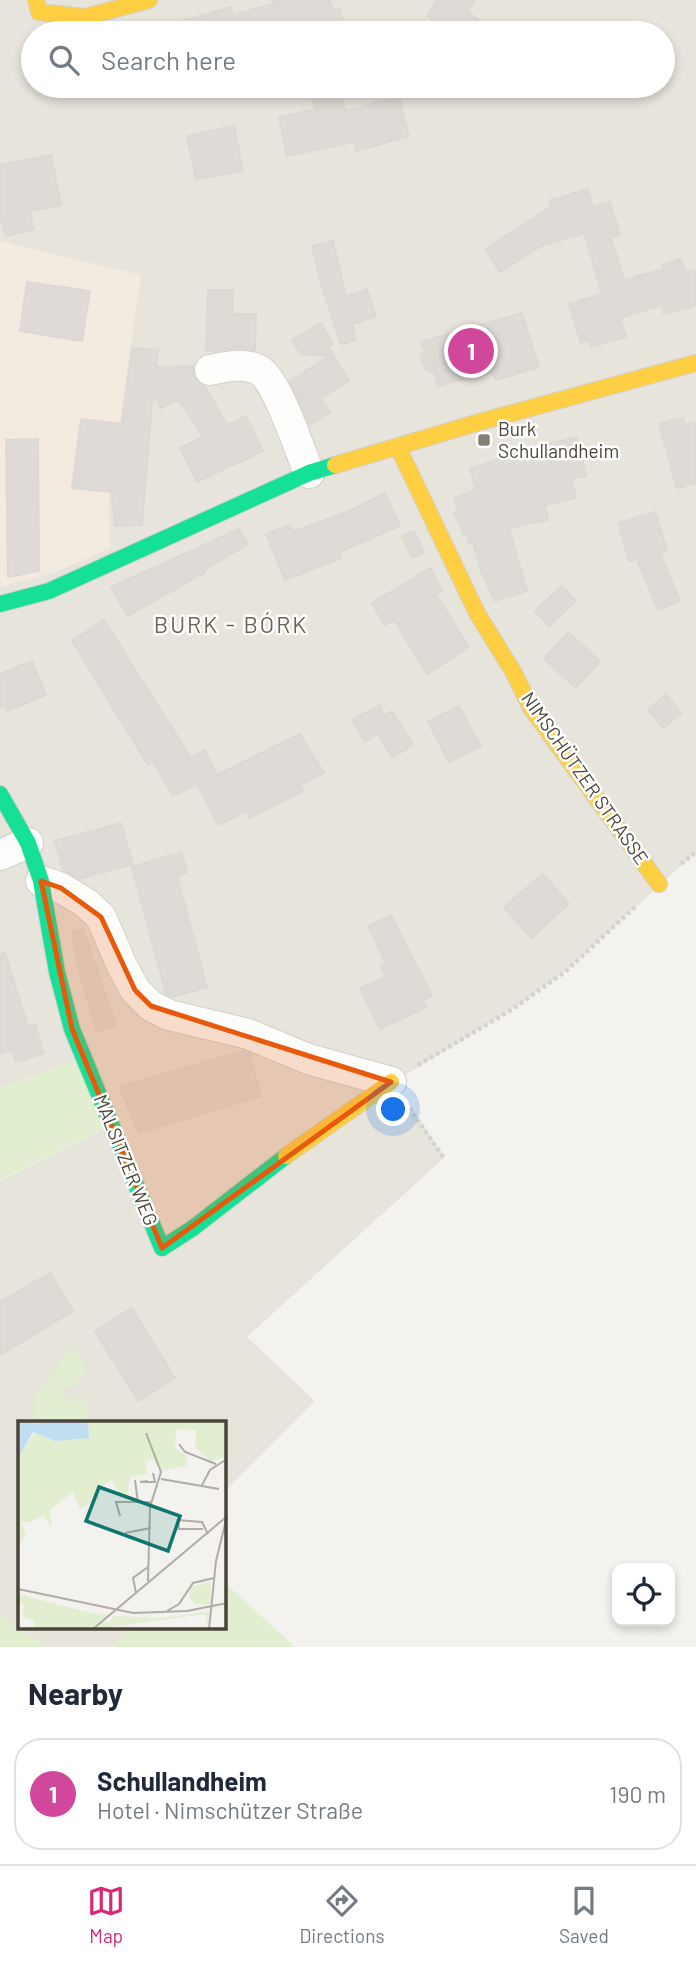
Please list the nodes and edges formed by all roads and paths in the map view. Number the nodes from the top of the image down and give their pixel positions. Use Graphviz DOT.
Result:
graph roads {
  1 [pos="36,0"];
  2 [pos="149,0"];
  3 [pos="696,363"];
  4 [pos="210,370"];
  5 [pos="398,447"];
  6 [pos="309,473"];
  7 [pos="0,604"];
  8 [pos="0,794"];
  9 [pos="28,843"];
  10 [pos="696,852"];
  11 [pos="0,855"];
  12 [pos="41,881"];
  13 [pos="659,884"];
  14 [pos="391,1082"];
  15 [pos="443,1157"];
  1 -- 2 [label="street"];
  3 -- 5 [label="street"];
  4 -- 6 [label="street"];
  5 -- 6 [label="street"];
  5 -- 13 [label="street, NIMSCHÜTZER STRASSE"];
  6 -- 7 [label="street"];
  8 -- 9 [label="street, MALSITZER WEG"];
  9 -- 11 [label="street"];
  9 -- 12 [label="street, MALSITZER WEG"];
  10 -- 13 [label="path"];
  12 -- 14 [label="street"];
  12 -- 14 [label="street, MALSITZER WEG"];
  13 -- 14 [label="path"];
  14 -- 15 [label="path"];
}
